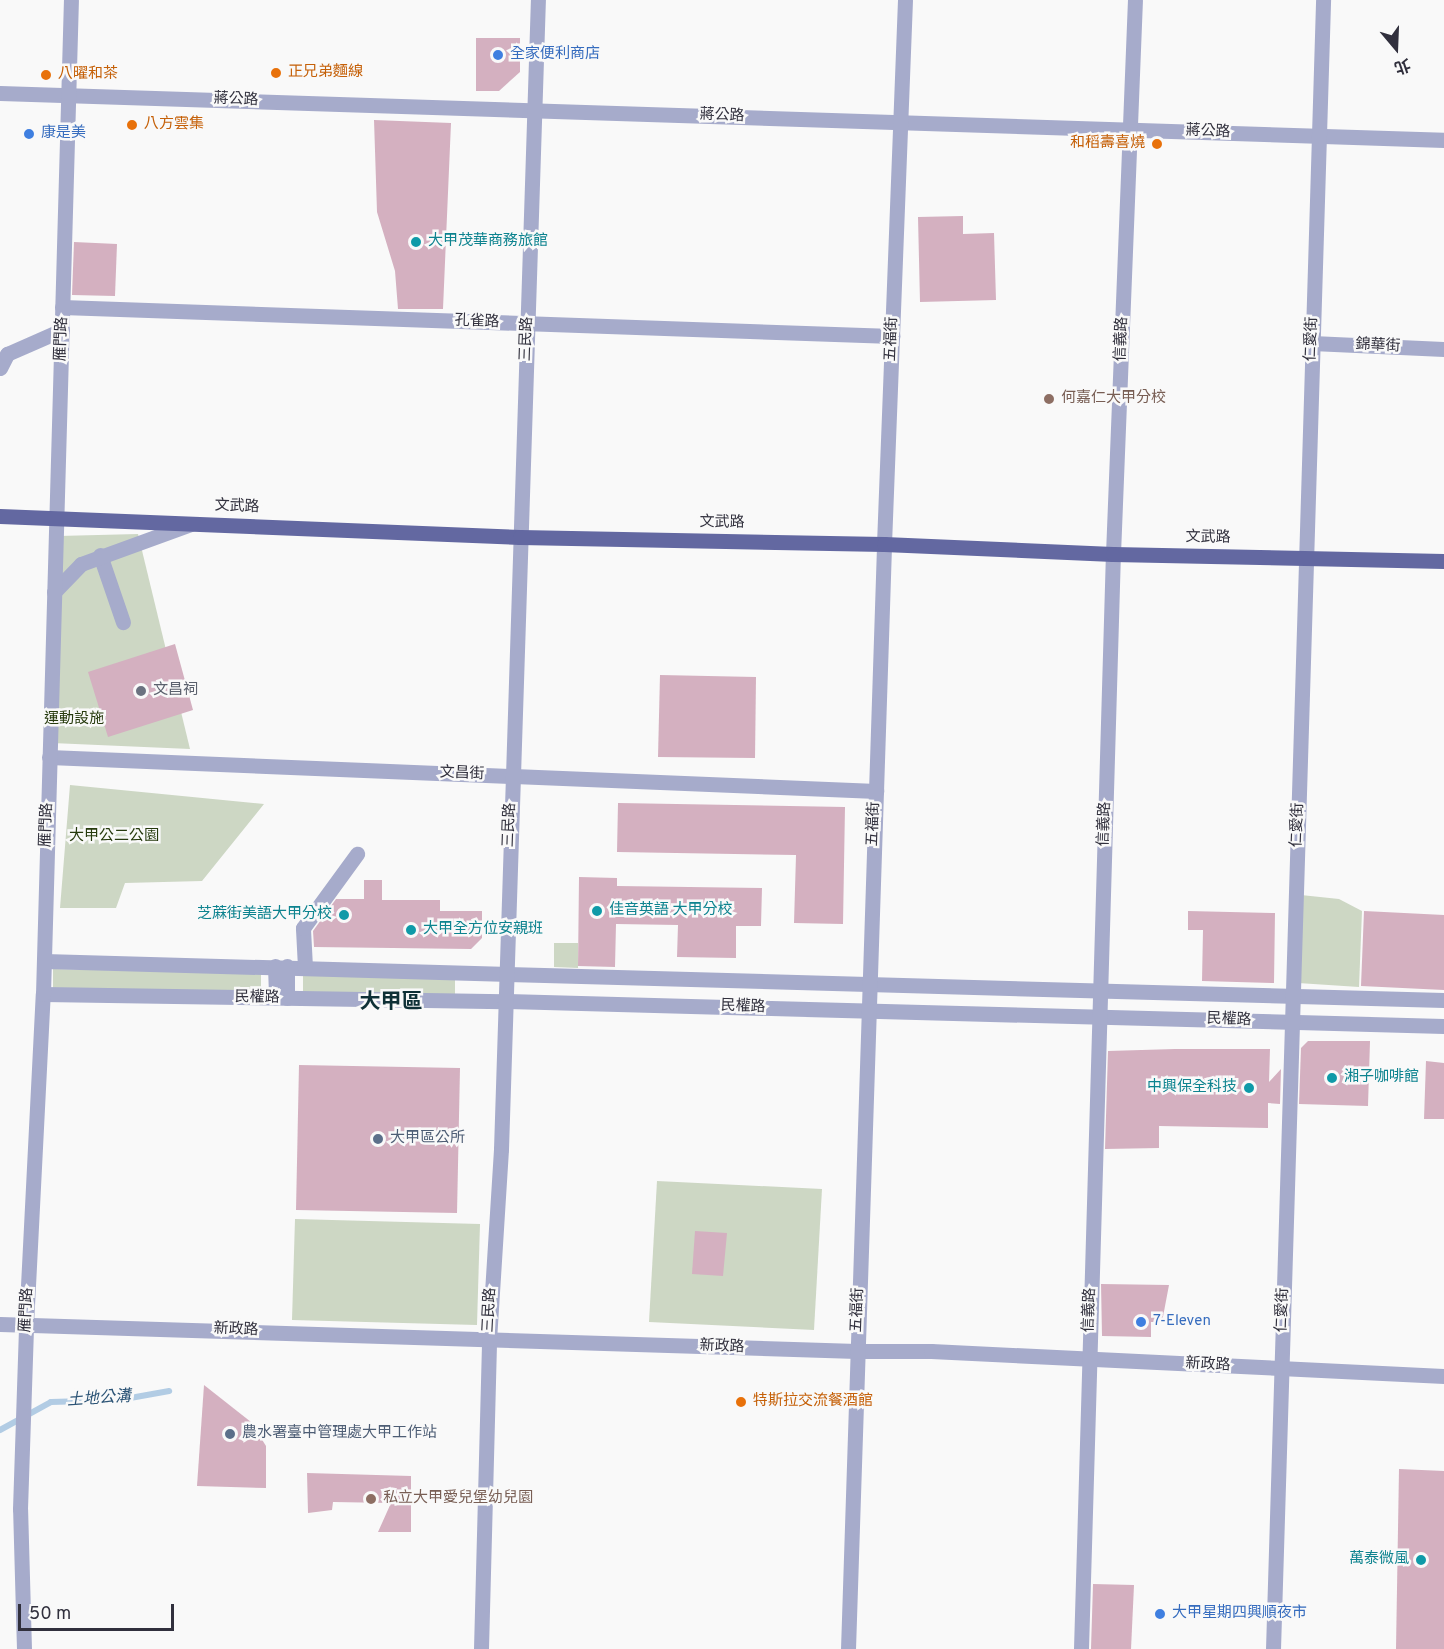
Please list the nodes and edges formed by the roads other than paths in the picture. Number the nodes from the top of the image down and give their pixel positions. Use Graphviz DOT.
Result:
graph roads {
  1 [pos="71,0"];
  2 [pos="538,0"];
  3 [pos="905,0"];
  4 [pos="1135,0"];
  5 [pos="1323,0"];
  6 [pos="0,93"];
  7 [pos="68,95"];
  8 [pos="534,110"];
  9 [pos="900,122"];
  10 [pos="1130,130"];
  11 [pos="1318,136"];
  12 [pos="1444,140"];
  13 [pos="62,307"];
  14 [pos="527,323"];
  15 [pos="62,330"];
  16 [pos="892,336"];
  17 [pos="1312,343"];
  18 [pos="1444,349"];
  19 [pos="0,368"];
  20 [pos="0,516"];
  21 [pos="56,519"];
  22 [pos="193,524"];
  23 [pos="520,537"];
  24 [pos="884,544"];
  25 [pos="1113,554"];
  26 [pos="100,555"];
  27 [pos="1306,558"];
  28 [pos="1444,561"];
  29 [pos="54,592"];
  30 [pos="123,622"];
  31 [pos="49,757"];
  32 [pos="512,776"];
  33 [pos="876,790"];
  34 [pos="357,854"];
  35 [pos="44,961"];
  36 [pos="281,966"];
  37 [pos="305,967"];
  38 [pos="505,972"];
  39 [pos="869,982"];
  40 [pos="1100,989"];
  41 [pos="42,994"];
  42 [pos="1293,995"];
  43 [pos="281,998"];
  44 [pos="1444,1000"];
  45 [pos="504,1001"];
  46 [pos="868,1011"];
  47 [pos="1099,1017"];
  48 [pos="1292,1022"];
  49 [pos="1444,1026"];
  50 [pos="0,1324"];
  51 [pos="26,1325"];
  52 [pos="489,1340"];
  53 [pos="857,1351"];
  54 [pos="1088,1360"];
  55 [pos="1281,1369"];
  56 [pos="1444,1376"];
  57 [pos="24,1649"];
  58 [pos="481,1649"];
  59 [pos="848,1649"];
  60 [pos="1081,1649"];
  61 [pos="1273,1649"];
  1 -- 7 [label="street, 雁門路"];
  2 -- 8 [label="street, 三民路"];
  3 -- 9 [label="street, 五福街"];
  4 -- 10 [label="street, 信義路"];
  5 -- 11 [label="street, 仁愛街"];
  6 -- 7 [label="street, 蔣公路"];
  7 -- 8 [label="street, 蔣公路"];
  7 -- 13 [label="street, 雁門路"];
  8 -- 9 [label="street, 蔣公路"];
  8 -- 14 [label="street, 三民路"];
  9 -- 10 [label="street, 蔣公路"];
  9 -- 16 [label="street, 五福街"];
  10 -- 11 [label="street, 蔣公路"];
  10 -- 25 [label="street, 信義路"];
  11 -- 12 [label="street, 蔣公路"];
  11 -- 17 [label="street, 仁愛街"];
  13 -- 14 [label="street, 孔雀路"];
  13 -- 15 [label="street, 雁門路"];
  14 -- 16 [label="street, 孔雀路"];
  14 -- 23 [label="street, 三民路"];
  15 -- 19 [label="street"];
  15 -- 21 [label="street, 雁門路"];
  16 -- 24 [label="street, 五福街"];
  17 -- 18 [label="street, 錦華街"];
  17 -- 27 [label="street, 仁愛街"];
  20 -- 21 [label="main road, 文武路"];
  21 -- 22 [label="main road, 文武路"];
  21 -- 29 [label="street, 雁門路"];
  22 -- 23 [label="main road, 文武路"];
  22 -- 26 [label="street"];
  23 -- 24 [label="main road, 文武路"];
  23 -- 32 [label="street, 三民路"];
  24 -- 25 [label="main road, 文武路"];
  24 -- 33 [label="street, 五福街"];
  25 -- 27 [label="main road, 文武路"];
  25 -- 40 [label="street, 信義路"];
  26 -- 29 [label="street"];
  26 -- 30 [label="street"];
  27 -- 28 [label="main road, 文武路"];
  27 -- 42 [label="street, 仁愛街"];
  29 -- 31 [label="street, 雁門路"];
  31 -- 32 [label="street, 文昌街"];
  31 -- 35 [label="street, 雁門路"];
  32 -- 33 [label="street, 文昌街"];
  32 -- 38 [label="street, 三民路"];
  33 -- 39 [label="street, 五福街"];
  34 -- 37 [label="street"];
  35 -- 36 [label="street, 民權路"];
  35 -- 41 [label="street, 雁門路"];
  36 -- 37 [label="street, 民權路"];
  36 -- 43 [label="street"];
  37 -- 38 [label="street, 民權路"];
  38 -- 39 [label="street, 民權路"];
  38 -- 45 [label="street, 三民路"];
  39 -- 40 [label="street, 民權路"];
  39 -- 46 [label="street, 五福街"];
  40 -- 42 [label="street, 民權路"];
  40 -- 47 [label="street, 信義路"];
  41 -- 43 [label="street, 民權路"];
  41 -- 51 [label="street, 雁門路"];
  42 -- 44 [label="street, 民權路"];
  42 -- 48 [label="street, 仁愛街"];
  43 -- 45 [label="street, 民權路"];
  45 -- 46 [label="street, 民權路"];
  45 -- 52 [label="street, 三民路"];
  46 -- 47 [label="street, 民權路"];
  46 -- 53 [label="street, 五福街"];
  47 -- 48 [label="street, 民權路"];
  47 -- 54 [label="street, 信義路"];
  48 -- 49 [label="street, 民權路"];
  48 -- 55 [label="street, 仁愛街"];
  50 -- 51 [label="street, 新政路"];
  51 -- 52 [label="street, 新政路"];
  51 -- 57 [label="street, 雁門路"];
  52 -- 53 [label="street, 新政路"];
  52 -- 58 [label="street, 三民路"];
  53 -- 54 [label="street, 新政路"];
  53 -- 59 [label="street, 五福街"];
  54 -- 55 [label="street, 新政路"];
  54 -- 60 [label="street, 信義路"];
  55 -- 56 [label="street, 新政路"];
  55 -- 61 [label="street, 仁愛街"];
}
